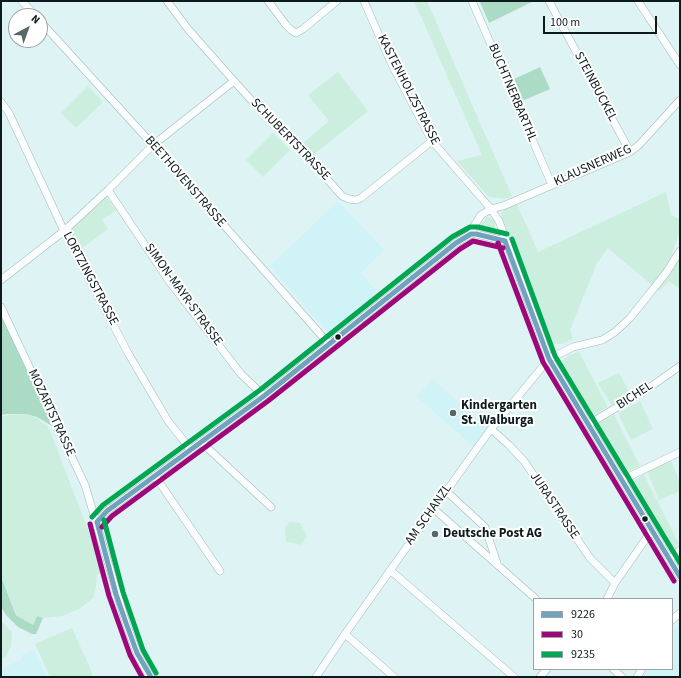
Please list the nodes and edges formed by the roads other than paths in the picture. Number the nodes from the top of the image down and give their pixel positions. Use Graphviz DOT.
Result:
graph roads {
  1 [pos="167,1"];
  2 [pos="268,1"];
  3 [pos="337,1"];
  4 [pos="364,1"];
  5 [pos="472,1"];
  6 [pos="549,1"];
  7 [pos="638,1"];
  8 [pos="48,29"];
  9 [pos="680,65"];
  10 [pos="234,81"];
  11 [pos="680,100"];
  12 [pos="1,102"];
  13 [pos="432,141"];
  14 [pos="153,145"];
  15 [pos="630,152"];
  16 [pos="552,185"];
  17 [pos="108,190"];
  18 [pos="491,209"];
  19 [pos="64,231"];
  20 [pos="471,234"];
  21 [pos="505,241"];
  22 [pos="680,251"];
  23 [pos="1,280"];
  24 [pos="1,307"];
  25 [pos="329,344"];
  26 [pos="549,359"];
  27 [pos="680,366"];
  28 [pos="264,396"];
  29 [pos="589,424"];
  30 [pos="491,430"];
  31 [pos="201,442"];
  32 [pos="191,450"];
  33 [pos="680,452"];
  34 [pos="155,476"];
  35 [pos="622,480"];
  36 [pos="446,491"];
  37 [pos="271,507"];
  38 [pos="434,509"];
  39 [pos="97,522"];
  40 [pos="652,530"];
  41 [pos="680,550"];
  42 [pos="669,560"];
  43 [pos="498,566"];
  44 [pos="390,570"];
  45 [pos="220,571"];
  46 [pos="680,577"];
  47 [pos="615,583"];
  48 [pos="535,598"];
  49 [pos="608,598"];
  50 [pos="345,634"];
  51 [pos="614,670"];
  52 [pos="151,677"];
  53 [pos="316,677"];
  54 [pos="394,677"];
  55 [pos="514,677"];
  56 [pos="622,677"];
  1 -- 10 [label="street, SCHUBERTSTRASSE"];
  2 -- 3 [label="street"];
  4 -- 13 [label="street, KASTENHOLZSTRASSE"];
  5 -- 16 [label="street, BUCHTNERBARTHL"];
  6 -- 15 [label="street, STEINBUCKEL"];
  7 -- 9 [label="street"];
  8 -- 14 [label="street, BEETHOVENSTRASSE"];
  10 -- 13 [label="street, SCHUBERTSTRASSE"];
  10 -- 14 [label="street"];
  11 -- 15 [label="street, KLAUSNERWEG"];
  12 -- 19 [label="street, LORTZINGSTRASSE"];
  13 -- 18 [label="street, KASTENHOLZSTRASSE"];
  14 -- 17 [label="street"];
  14 -- 25 [label="street, BEETHOVENSTRASSE"];
  15 -- 16 [label="street, KLAUSNERWEG"];
  16 -- 18 [label="street, KLAUSNERWEG"];
  17 -- 19 [label="street"];
  17 -- 28 [label="street, SIMON-MAYR-STRASSE"];
  18 -- 20 [label="street"];
  18 -- 21 [label="street, KASTENHOLZSTRASSE"];
  19 -- 23 [label="street"];
  19 -- 32 [label="street, LORTZINGSTRASSE"];
  20 -- 21 [label="street"];
  20 -- 25 [label="street"];
  21 -- 26 [label="street, KASTENHOLZSTRASSE"];
  22 -- 26 [label="street"];
  24 -- 39 [label="street, MOZARTSTRASSE"];
  25 -- 28 [label="street"];
  26 -- 29 [label="street, KASTENHOLZSTRASSE"];
  26 -- 30 [label="street, AM SCHANZL"];
  27 -- 29 [label="street, BICHEL"];
  28 -- 31 [label="street"];
  29 -- 35 [label="street, KASTENHOLZSTRASSE"];
  30 -- 36 [label="street, AM SCHANZL"];
  30 -- 47 [label="street, JURASTRASSE"];
  31 -- 32 [label="street"];
  31 -- 37 [label="street"];
  32 -- 34 [label="street"];
  33 -- 35 [label="street"];
  34 -- 39 [label="street"];
  34 -- 45 [label="street"];
  35 -- 40 [label="street, KASTENHOLZSTRASSE"];
  36 -- 38 [label="street, AM SCHANZL"];
  36 -- 43 [label="street"];
  38 -- 43 [label="street"];
  38 -- 44 [label="street, AM SCHANZL"];
  39 -- 52 [label="street, MOZARTSTRASSE"];
  40 -- 42 [label="street, KASTENHOLZSTRASSE"];
  40 -- 47 [label="street"];
  41 -- 42 [label="street"];
  42 -- 46 [label="street, KASTENHOLZSTRASSE"];
  43 -- 48 [label="street"];
  44 -- 50 [label="street, AM SCHANZL"];
  44 -- 55 [label="street"];
  47 -- 49 [label="street"];
  50 -- 53 [label="street, AM SCHANZL"];
  50 -- 54 [label="street"];
  51 -- 56 [label="street"];
}
